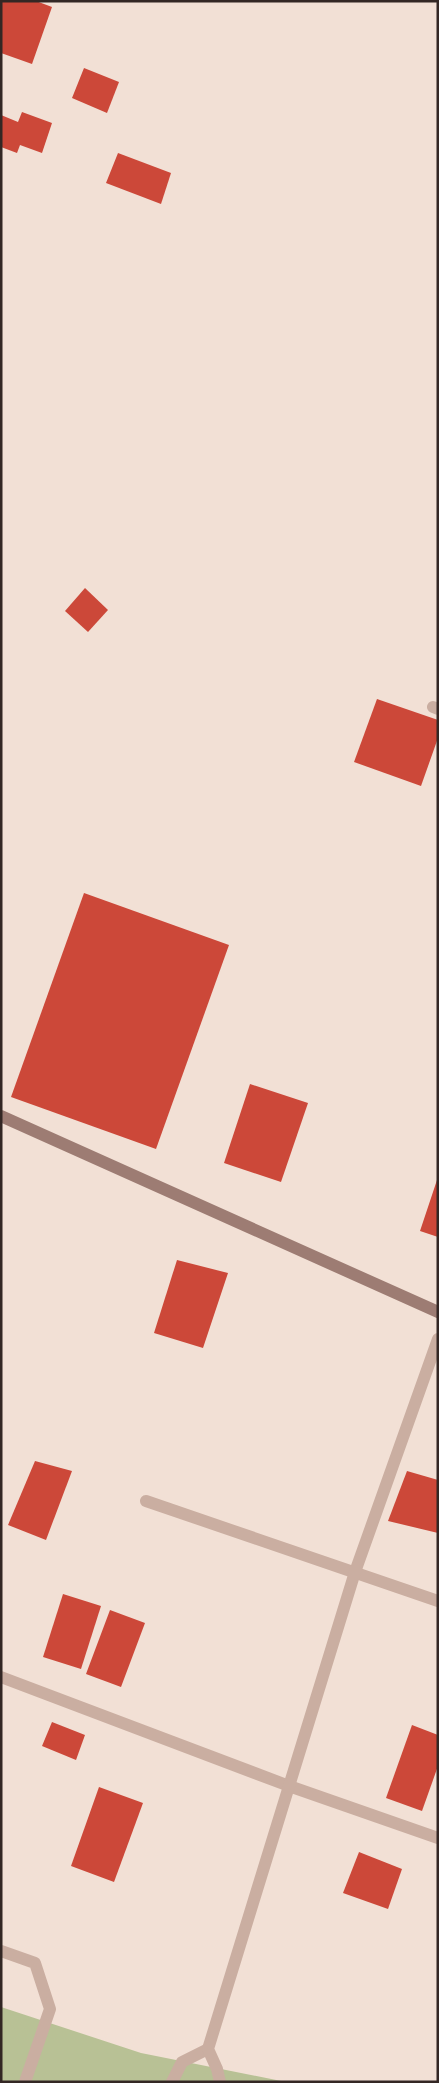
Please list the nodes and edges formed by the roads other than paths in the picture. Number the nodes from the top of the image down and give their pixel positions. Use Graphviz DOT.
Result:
graph roads {
  1 [pos="1,1116"];
  2 [pos="438,1312"];
  3 [pos="438,1338"];
  4 [pos="146,1501"];
  5 [pos="355,1572"];
  6 [pos="438,1601"];
  7 [pos="1,1677"];
  8 [pos="289,1786"];
  9 [pos="438,1838"];
  10 [pos="1,1951"];
  11 [pos="208,2049"];
  12 [pos="25,2082"];
  13 [pos="172,2082"];
  14 [pos="220,2082"];
  1 -- 2 [label="street"];
  3 -- 5 [label="street"];
  4 -- 5 [label="street"];
  5 -- 6 [label="street"];
  5 -- 8 [label="street"];
  7 -- 8 [label="street"];
  8 -- 9 [label="street"];
  8 -- 11 [label="street"];
  10 -- 12 [label="street"];
  11 -- 13 [label="street"];
  11 -- 14 [label="street"];
}
